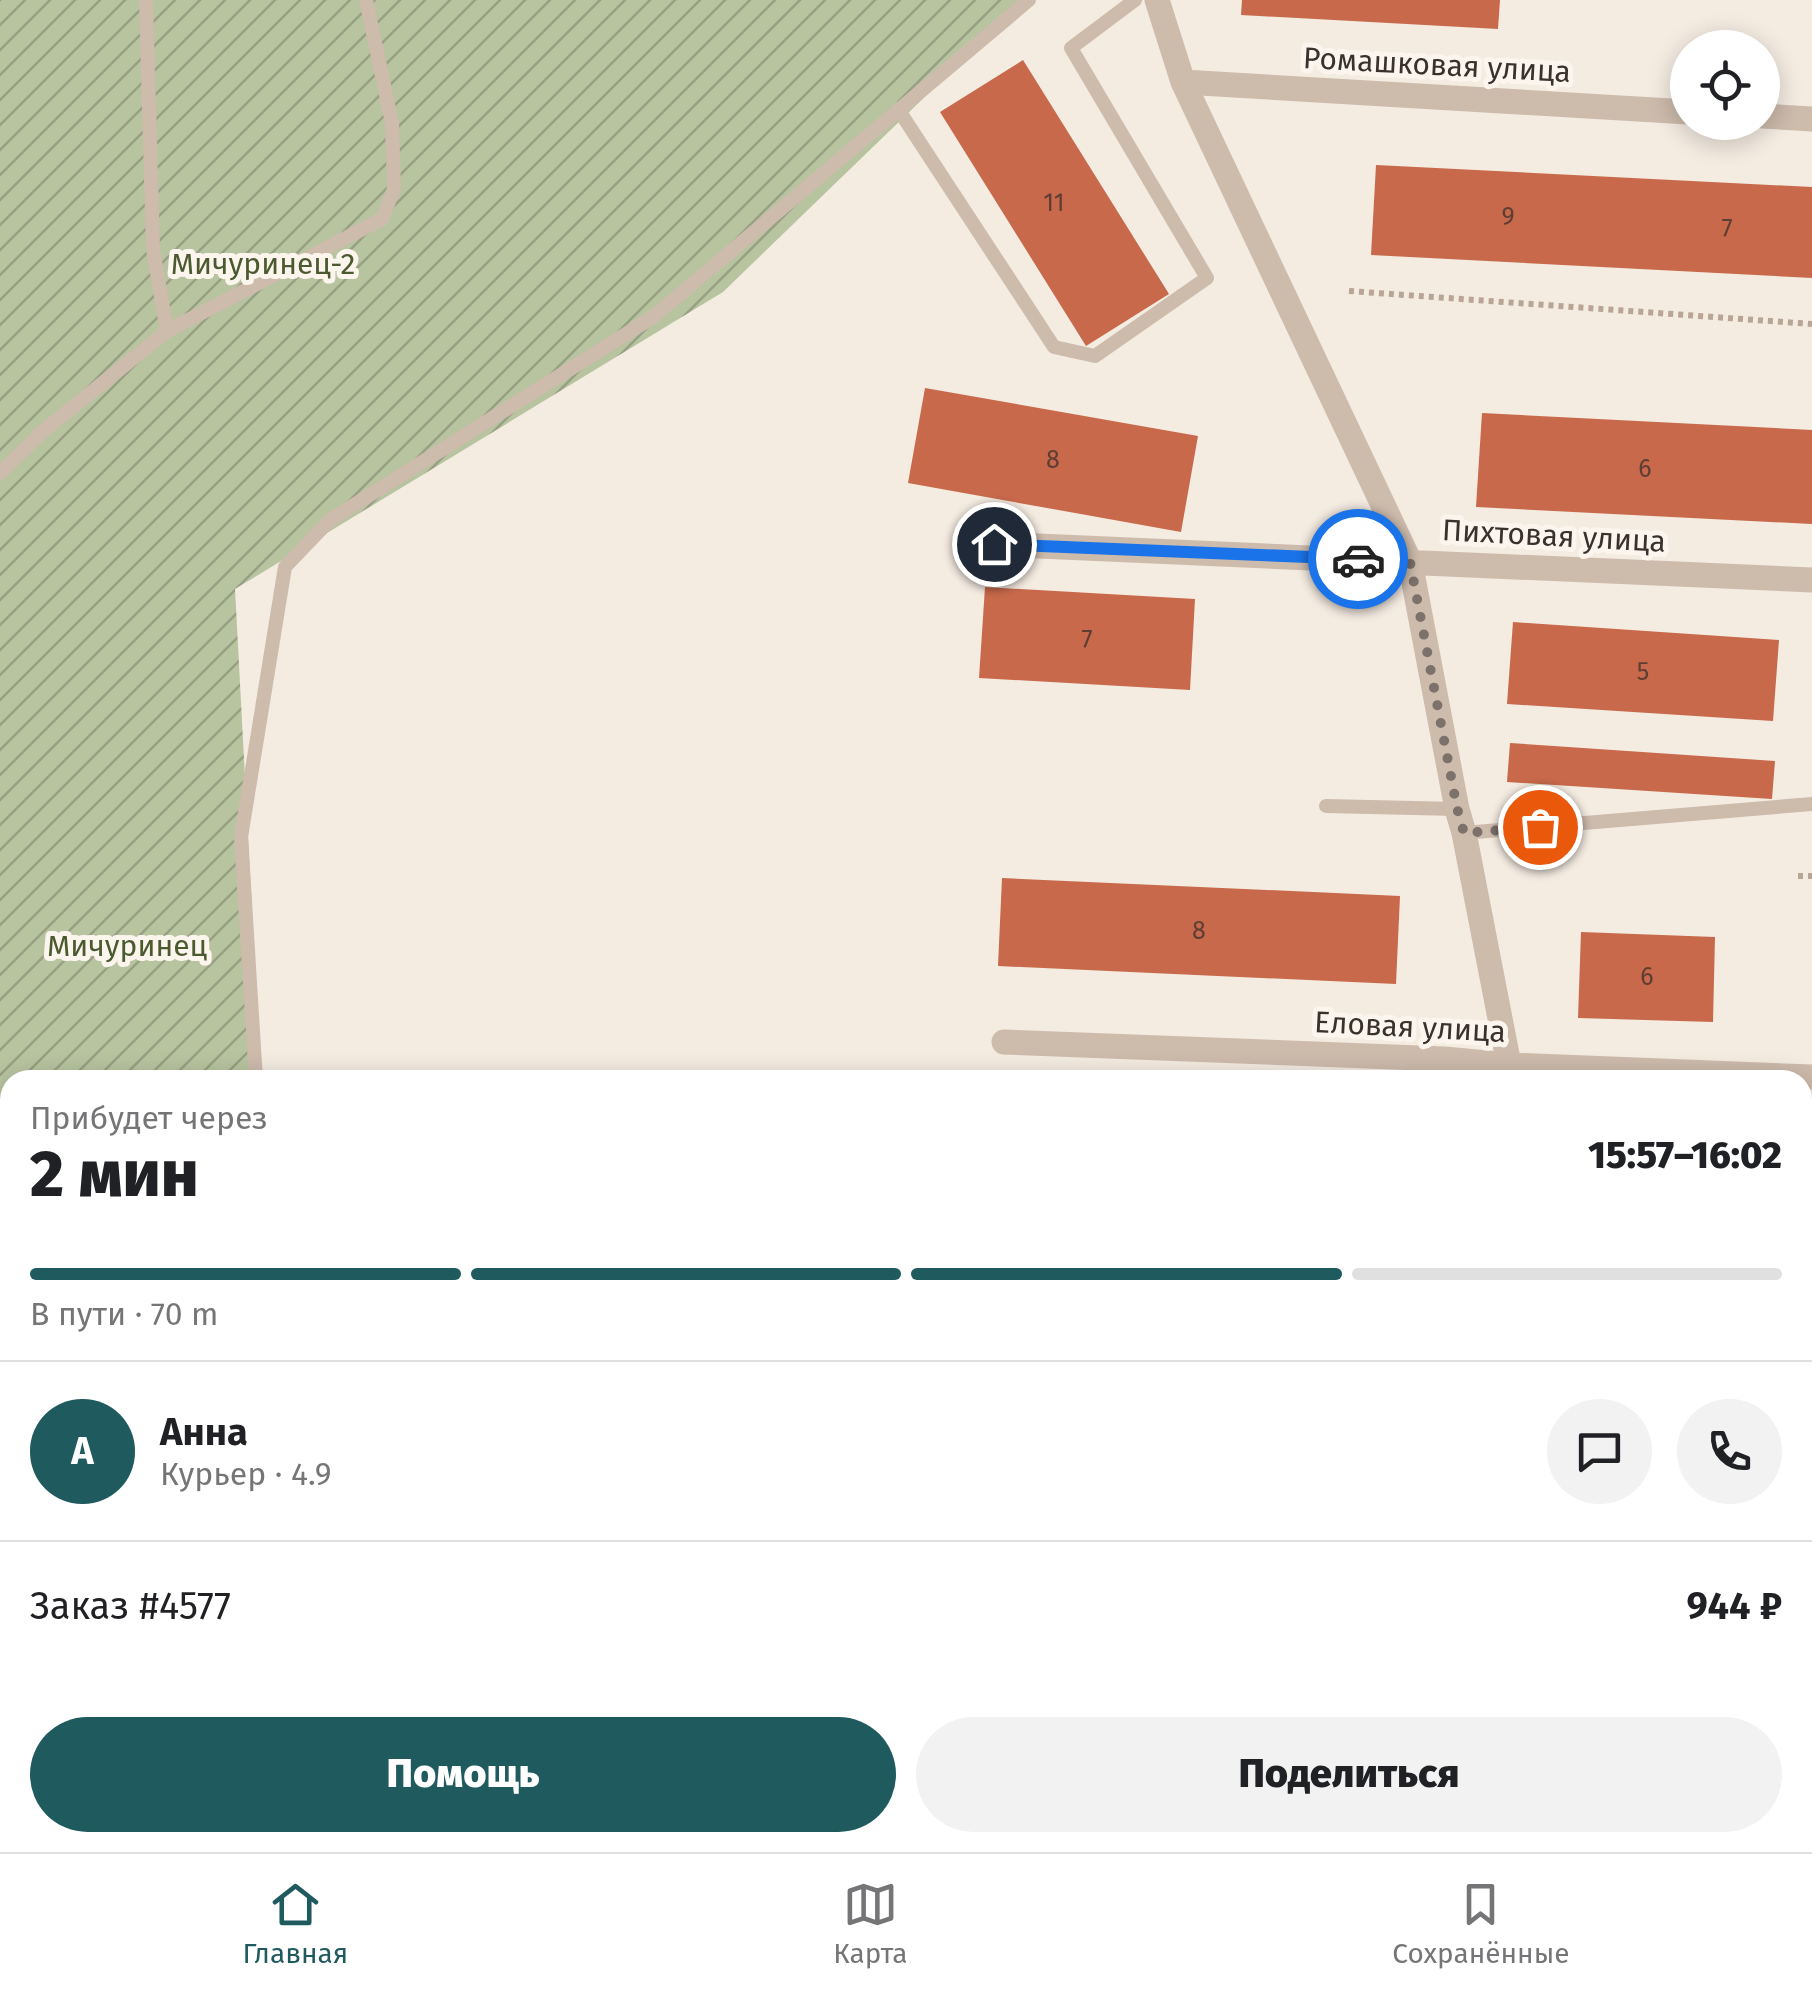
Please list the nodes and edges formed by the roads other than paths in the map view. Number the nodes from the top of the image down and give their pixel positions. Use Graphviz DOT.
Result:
graph roads {
  1 [pos="146,0"];
  2 [pos="366,0"];
  3 [pos="1029,0"];
  4 [pos="1135,0"];
  5 [pos="1157,0"];
  6 [pos="1183,82"];
  7 [pos="898,109"];
  8 [pos="1670,111"];
  9 [pos="1780,117"];
  10 [pos="1812,119"];
  11 [pos="167,331"];
  12 [pos="0,473"];
  13 [pos="994,544"];
  14 [pos="1410,562"];
  15 [pos="1812,580"];
  16 [pos="1812,804"];
  17 [pos="1326,806"];
  18 [pos="1460,821"];
  19 [pos="1004,1042"];
  20 [pos="255,1070"];
  21 [pos="1500,1070"];
  22 [pos="1510,1070"];
  1 -- 11 [label="lane"];
  2 -- 11 [label="lane"];
  3 -- 7 [label="lane"];
  4 -- 7 [label="lane"];
  5 -- 6 [label="street"];
  6 -- 8 [label="street, Ромашковая улица"];
  6 -- 14 [label="street"];
  7 -- 20 [label="lane"];
  9 -- 10 [label="street"];
  11 -- 12 [label="lane"];
  13 -- 14 [label="street, Пихтовая улица"];
  14 -- 15 [label="street, Пихтовая улица"];
  14 -- 18 [label="street"];
  16 -- 18 [label="lane"];
  17 -- 18 [label="lane"];
  18 -- 22 [label="street"];
  19 -- 21 [label="street, Еловая улица"];
}
